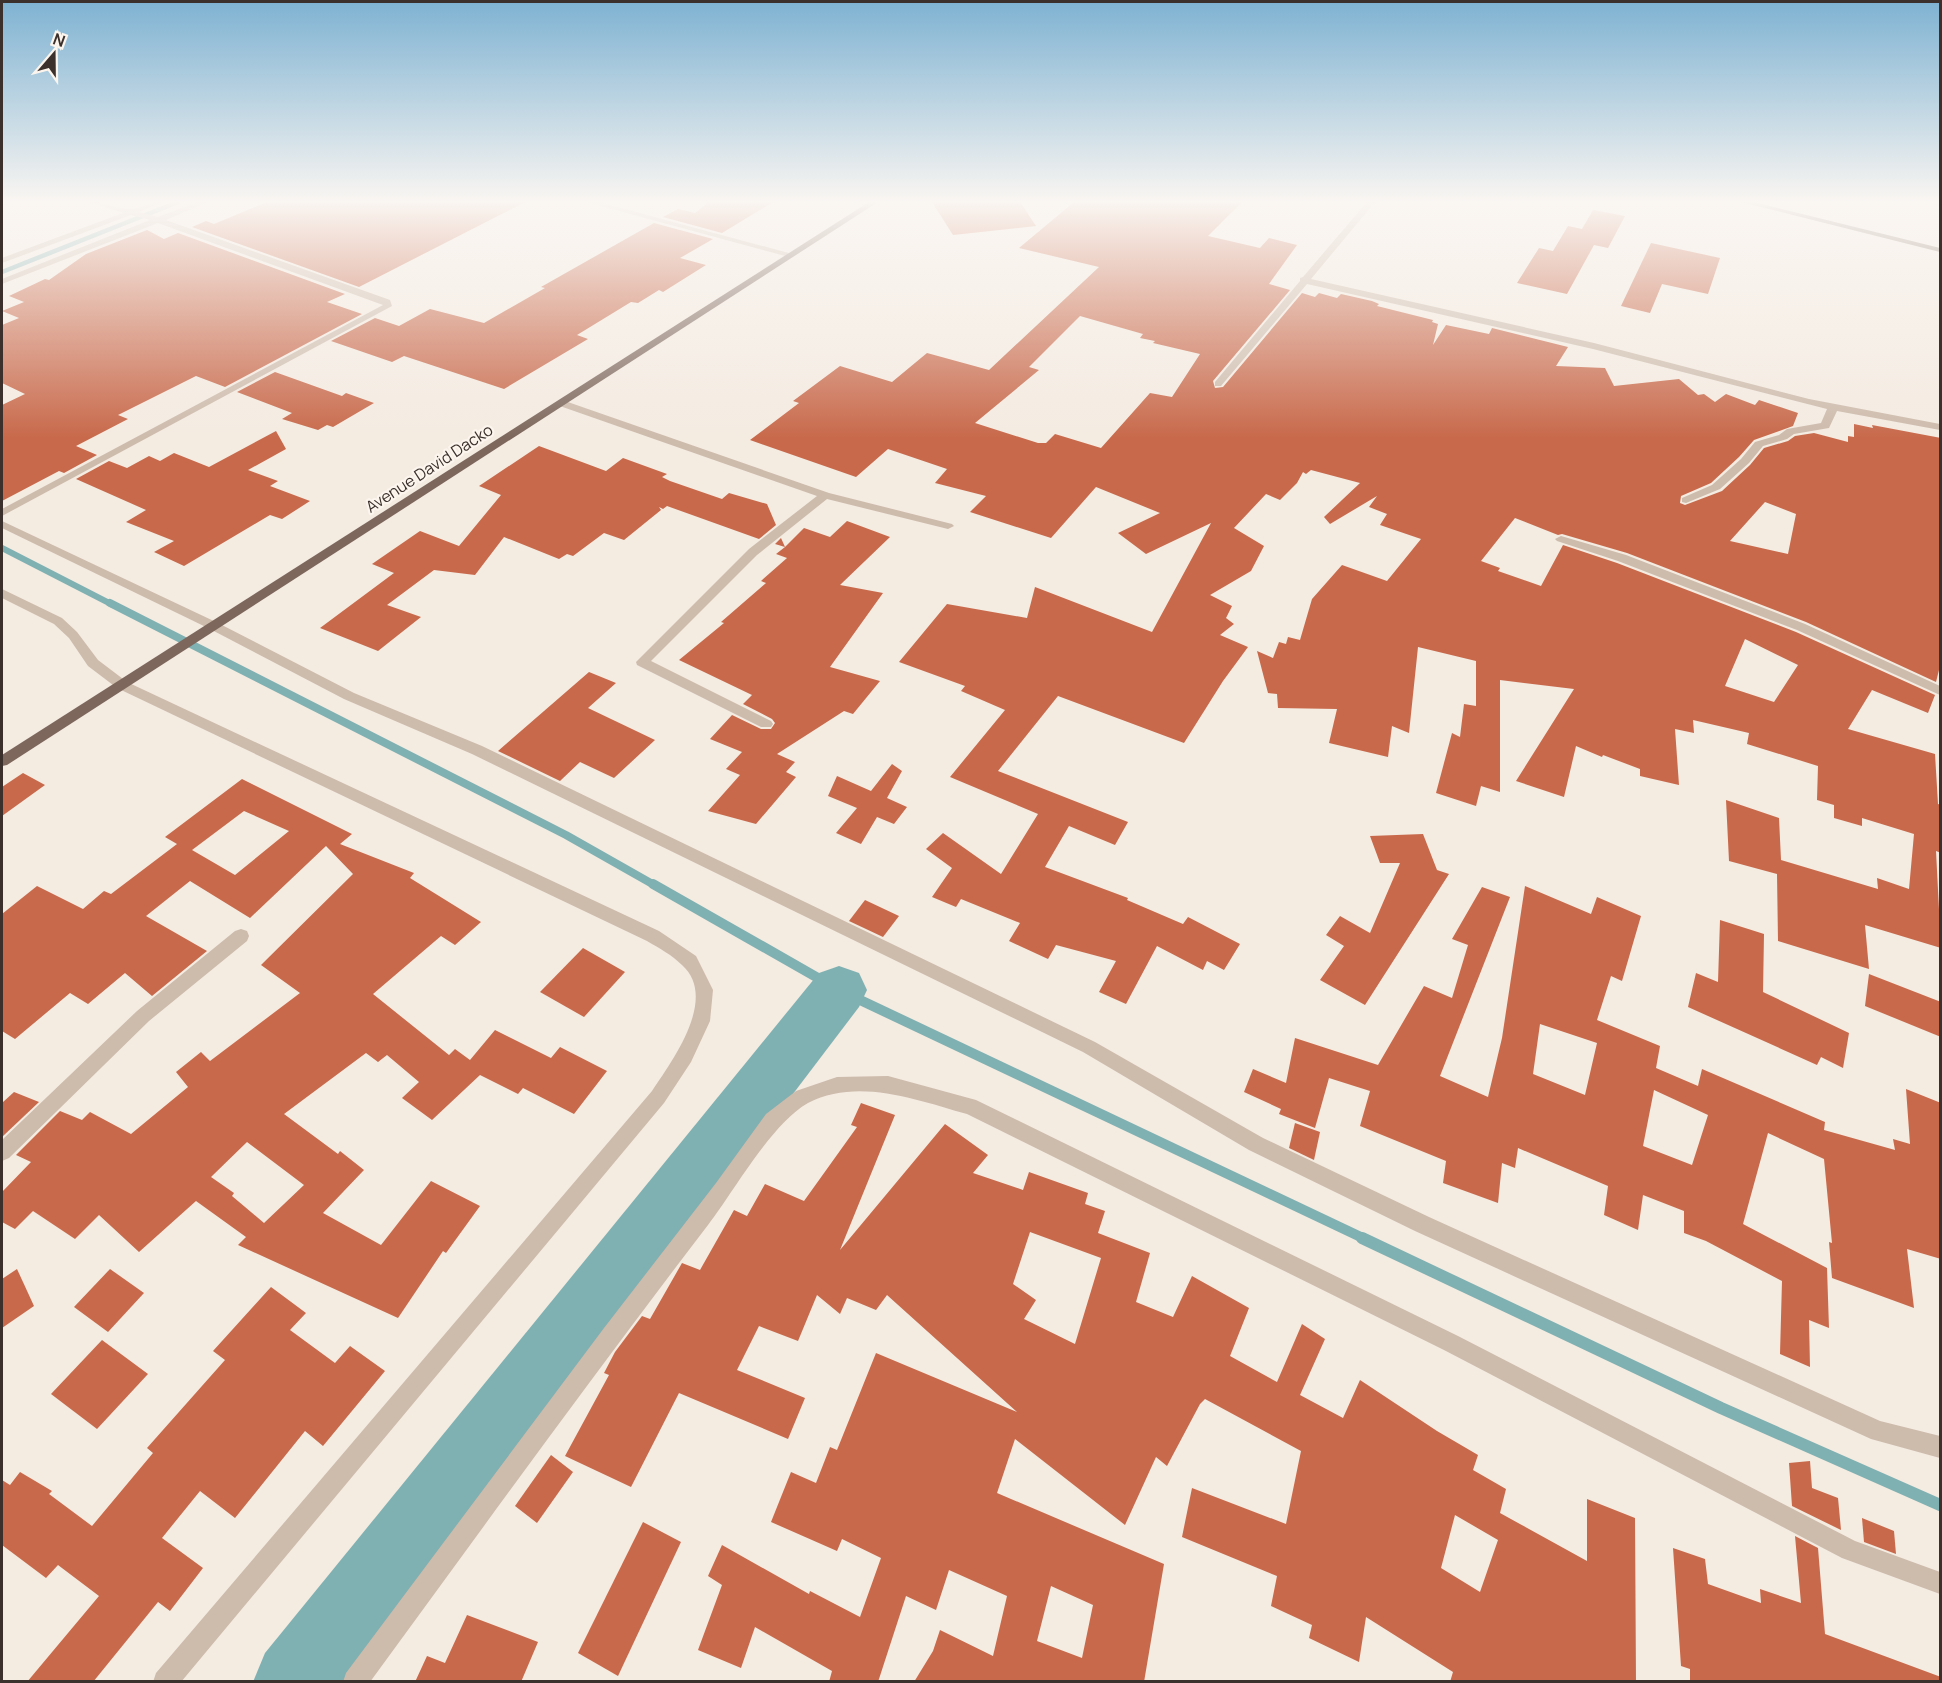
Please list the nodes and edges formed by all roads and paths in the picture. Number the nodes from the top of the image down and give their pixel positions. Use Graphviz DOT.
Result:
graph roads {
  1 [pos="1303,280"];
  2 [pos="327,281"];
  3 [pos="752,281"];
  4 [pos="1305,281"];
  5 [pos="1218,384"];
  6 [pos="561,403"];
  7 [pos="1833,406"];
  8 [pos="1941,428"];
  9 [pos="825,495"];
  10 [pos="1686,500"];
  11 [pos="2,513"];
  12 [pos="2,524"];
  13 [pos="948,526"];
  14 [pos="1561,539"];
  15 [pos="2,593"];
  16 [pos="210,628"];
  17 [pos="122,685"];
  18 [pos="1941,691"];
  19 [pos="766,724"];
  20 [pos="2,761"];
  21 [pos="241,936"];
  22 [pos="2,1152"];
  23 [pos="1941,1447"];
  24 [pos="1941,1583"];
  25 [pos="165,1682"];
  26 [pos="355,1682"];
  1 -- 5 [label="street"];
  2 -- 11 [label="street"];
  3 -- 6 [label="main road, Avenue David Dacko"];
  4 -- 7 [label="street"];
  6 -- 9 [label="street"];
  6 -- 16 [label="main road, Avenue David Dacko"];
  7 -- 8 [label="street"];
  7 -- 10 [label="street"];
  9 -- 13 [label="street"];
  9 -- 19 [label="street"];
  12 -- 16 [label="street"];
  14 -- 18 [label="street"];
  15 -- 17 [label="street"];
  16 -- 17 [label="main road, Avenue David Dacko"];
  16 -- 23 [label="street"];
  17 -- 20 [label="main road, Avenue David Dacko"];
  17 -- 25 [label="street"];
  21 -- 22 [label="street"];
  24 -- 26 [label="street"];
}
